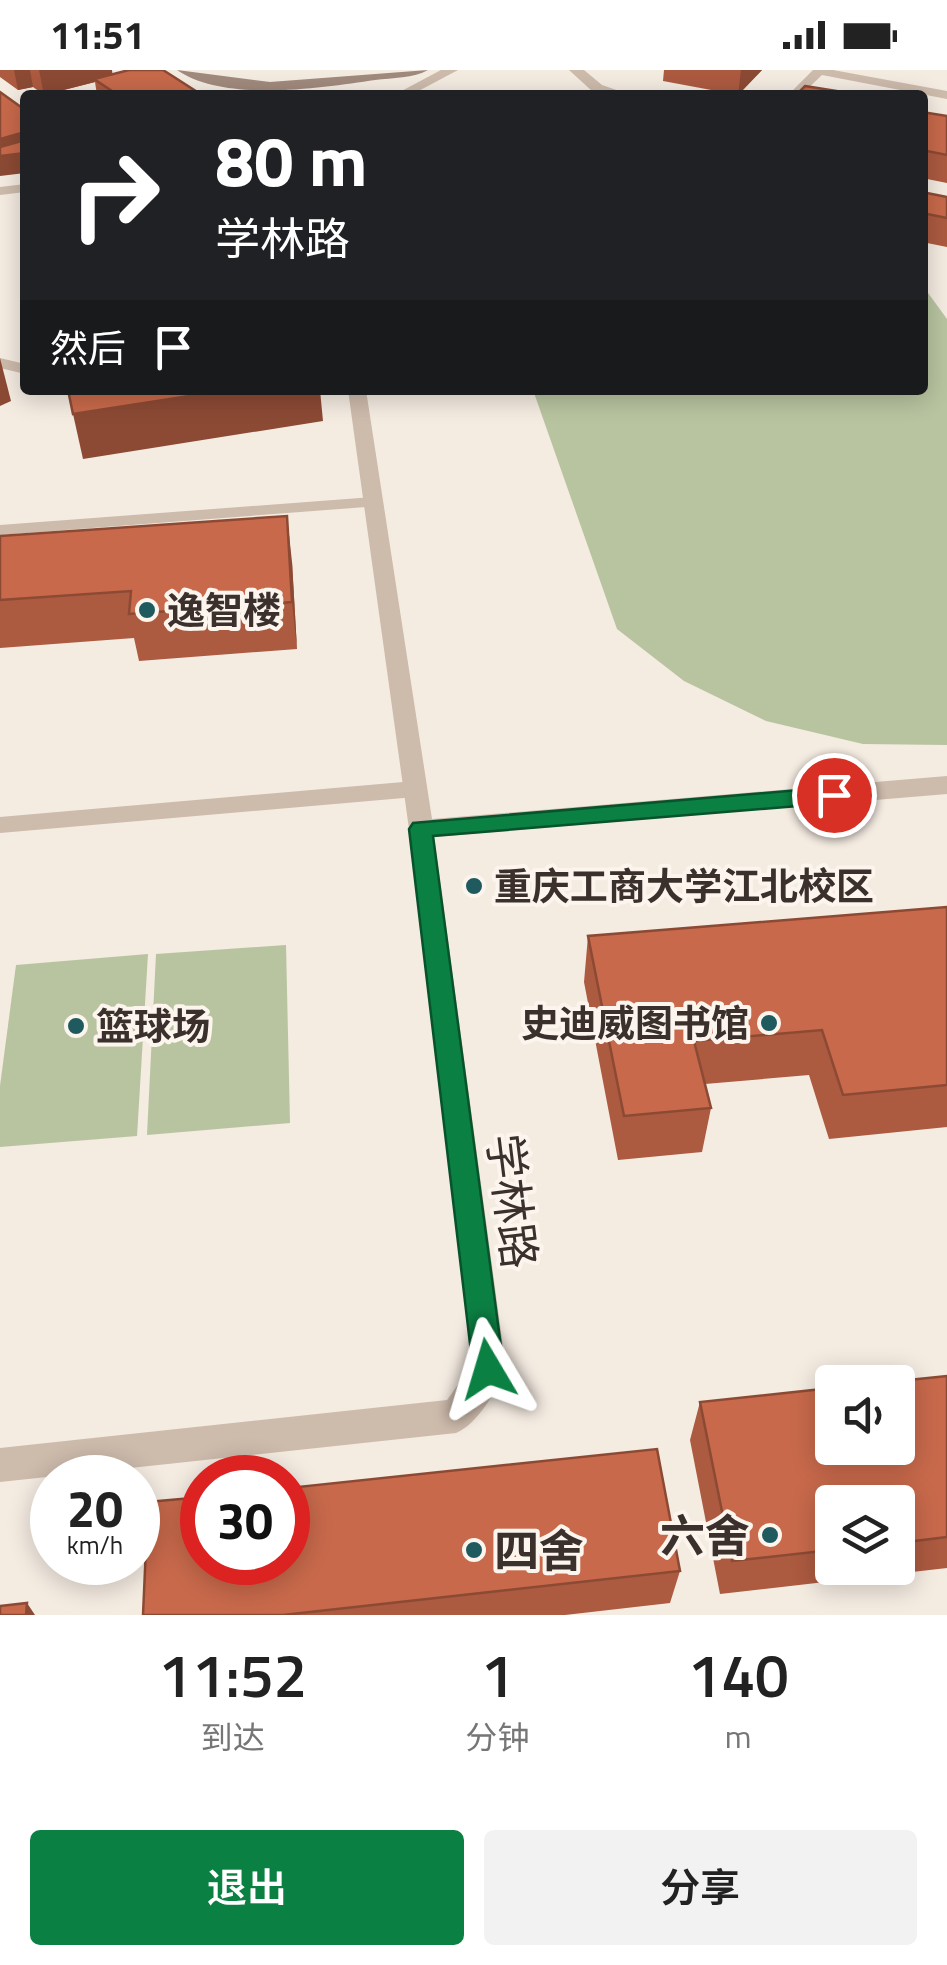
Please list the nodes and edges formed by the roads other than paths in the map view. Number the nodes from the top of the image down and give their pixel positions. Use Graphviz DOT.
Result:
graph roads {
  1 [pos="184,70"];
  2 [pos="422,70"];
  3 [pos="451,70"];
  4 [pos="576,70"];
  5 [pos="819,70"];
  6 [pos="411,90"];
  7 [pos="605,90"];
  8 [pos="799,90"];
  9 [pos="921,90"];
  10 [pos="359,395"];
  11 [pos="373,502"];
  12 [pos="78,524"];
  13 [pos="0,530"];
  14 [pos="62,546"];
  15 [pos="947,785"];
  16 [pos="415,789"];
  17 [pos="0,825"];
  18 [pos="421,829"];
  19 [pos="0,1466"];
  1 -- 2 [label="street"];
  3 -- 6 [label="street"];
  4 -- 7 [label="street"];
  5 -- 8 [label="lane"];
  5 -- 9 [label="lane"];
  10 -- 11 [label="street, 学林路"];
  11 -- 12 [label="lane"];
  11 -- 16 [label="street, 学林路"];
  12 -- 13 [label="lane"];
  12 -- 14 [label="lane"];
  15 -- 18 [label="street"];
  16 -- 17 [label="lane"];
  16 -- 18 [label="street, 学林路"];
  18 -- 19 [label="street, 学林路"];
}
